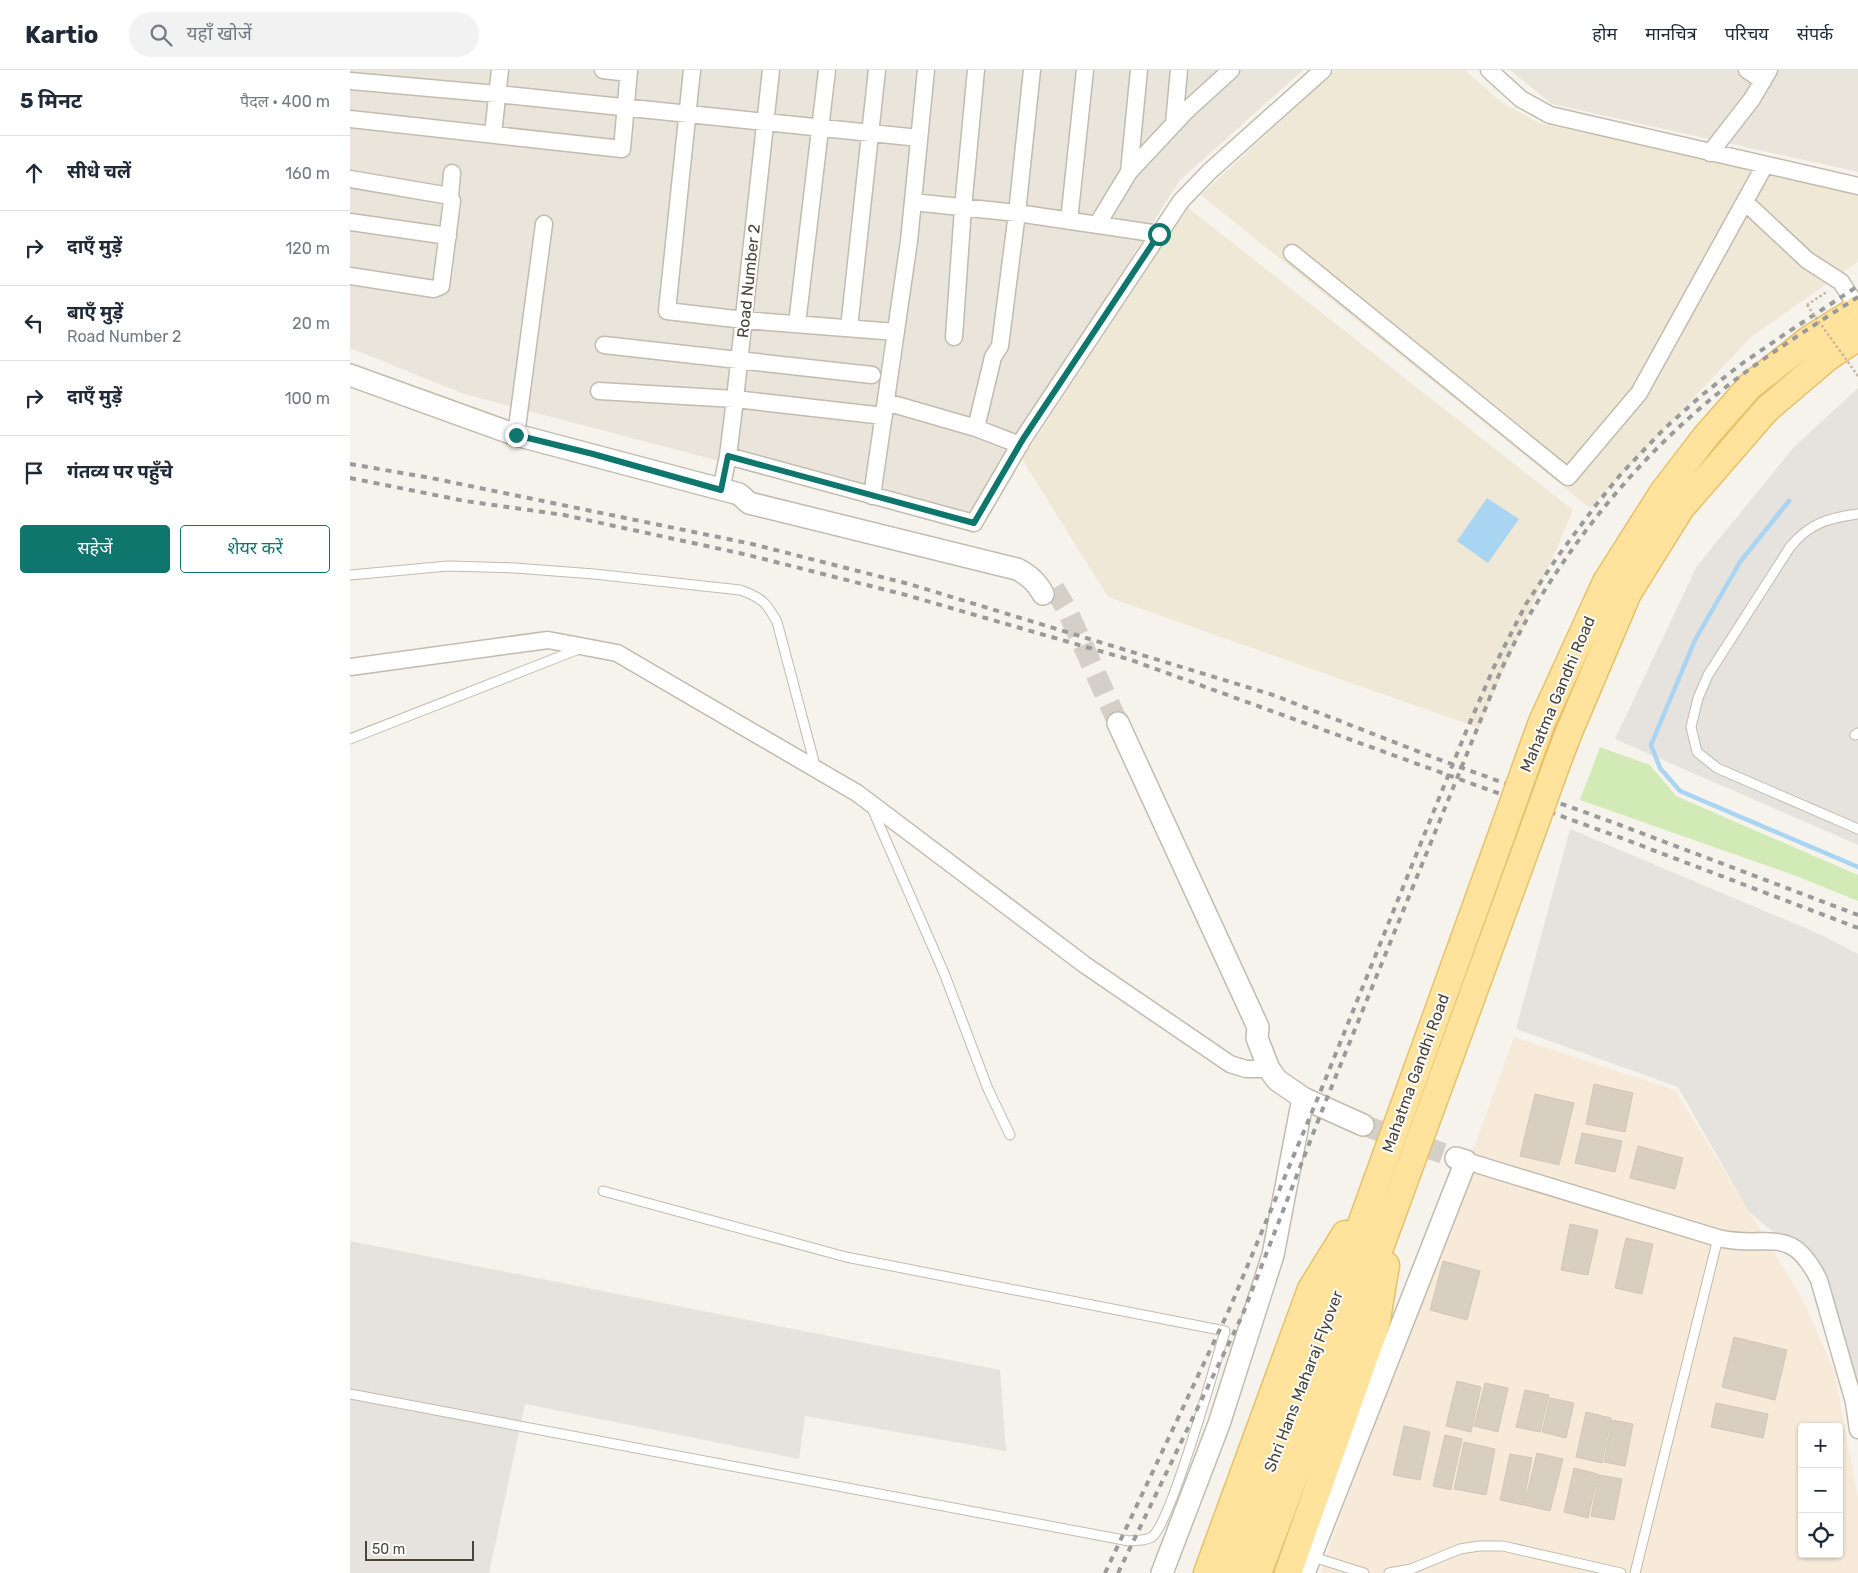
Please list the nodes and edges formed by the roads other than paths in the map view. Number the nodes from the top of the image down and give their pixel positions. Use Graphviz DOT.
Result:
graph roads {
  1 [pos="500,70"];
  2 [pos="603,70"];
  3 [pos="692,70"];
  4 [pos="772,70"];
  5 [pos="826,70"];
  6 [pos="876,70"];
  7 [pos="926,70"];
  8 [pos="976,70"];
  9 [pos="1032,70"];
  10 [pos="1085,70"];
  11 [pos="1139,70"];
  12 [pos="1179,70"];
  13 [pos="1232,70"];
  14 [pos="1323,70"];
  15 [pos="1488,70"];
  16 [pos="1747,70"];
  17 [pos="629,72"];
  18 [pos="1766,76"];
  19 [pos="350,81"];
  20 [pos="497,94"];
  21 [pos="625,107"];
  22 [pos="688,114"];
  23 [pos="350,119"];
  24 [pos="766,122"];
  25 [pos="1174,124"];
  26 [pos="820,127"];
  27 [pos="870,132"];
  28 [pos="493,134"];
  29 [pos="919,138"];
  30 [pos="1710,153"];
  31 [pos="1765,165"];
  32 [pos="1129,172"];
  33 [pos="452,173"];
  34 [pos="350,179"];
  35 [pos="1858,186"];
  36 [pos="450,196"];
  37 [pos="913,202"];
  38 [pos="1745,202"];
  39 [pos="963,208"];
  40 [pos="1018,213"];
  41 [pos="1070,221"];
  42 [pos="350,222"];
  43 [pos="544,224"];
  44 [pos="1097,225"];
  45 [pos="1159,234"];
  46 [pos="448,236"];
  47 [pos="1292,253"];
  48 [pos="350,276"];
  49 [pos="1858,308"];
  50 [pos="744,320"];
  51 [pos="797,324"];
  52 [pos="849,328"];
  53 [pos="896,332"];
  54 [pos="954,337"];
  55 [pos="1858,338"];
  56 [pos="604,345"];
  57 [pos="739,359"];
  58 [pos="350,375"];
  59 [pos="872,375"];
  60 [pos="599,391"];
  61 [pos="735,400"];
  62 [pos="885,409"];
  63 [pos="976,428"];
  64 [pos="516,435"];
  65 [pos="1020,445"];
  66 [pos="728,456"];
  67 [pos="730,492"];
  68 [pos="872,496"];
  69 [pos="1858,514"];
  70 [pos="350,575"];
  71 [pos="1049,591"];
  72 [pos="584,647"];
  73 [pos="350,667"];
  74 [pos="1112,726"];
  75 [pos="350,739"];
  76 [pos="816,769"];
  77 [pos="869,802"];
  78 [pos="1858,829"];
  79 [pos="1269,1069"];
  80 [pos="1303,1098"];
  81 [pos="1363,1124"];
  82 [pos="1010,1135"];
  83 [pos="1461,1159"];
  84 [pos="1374,1189"];
  85 [pos="603,1192"];
  86 [pos="1398,1195"];
  87 [pos="1718,1238"];
  88 [pos="1346,1304"];
  89 [pos="350,1394"];
  90 [pos="1858,1430"];
  91 [pos="1307,1565"];
  92 [pos="1162,1573"];
  93 [pos="1208,1573"];
  94 [pos="1231,1573"];
  95 [pos="1258,1573"];
  96 [pos="1288,1573"];
  97 [pos="1364,1573"];
  98 [pos="1389,1573"];
  99 [pos="1621,1573"];
  100 [pos="1635,1573"];
  1 -- 20 [label="street"];
  2 -- 17 [label="street"];
  3 -- 22 [label="street"];
  4 -- 24 [label="street, Road Number 2"];
  5 -- 26 [label="street"];
  6 -- 27 [label="street"];
  7 -- 29 [label="street"];
  8 -- 39 [label="street"];
  9 -- 40 [label="street"];
  10 -- 41 [label="street"];
  11 -- 32 [label="street"];
  12 -- 25 [label="street"];
  13 -- 25 [label="street"];
  14 -- 45 [label="street"];
  15 -- 30 [label="street"];
  16 -- 18 [label="street"];
  17 -- 21 [label="street"];
  18 -- 30 [label="street"];
  19 -- 20 [label="street"];
  20 -- 21 [label="street"];
  20 -- 28 [label="street"];
  21 -- 22 [label="street"];
  21 -- 28 [label="street"];
  22 -- 24 [label="street"];
  22 -- 50 [label="street"];
  23 -- 28 [label="street"];
  24 -- 26 [label="street"];
  24 -- 50 [label="street, Road Number 2"];
  25 -- 32 [label="street"];
  26 -- 27 [label="street"];
  26 -- 51 [label="street"];
  27 -- 29 [label="street"];
  27 -- 52 [label="street"];
  29 -- 37 [label="street"];
  30 -- 31 [label="street"];
  31 -- 35 [label="street"];
  31 -- 38 [label="street"];
  32 -- 44 [label="street"];
  33 -- 36 [label="street"];
  34 -- 36 [label="street"];
  36 -- 46 [label="street"];
  37 -- 39 [label="street"];
  37 -- 53 [label="street"];
  38 -- 47 [label="street"];
  38 -- 49 [label="street"];
  39 -- 40 [label="street"];
  39 -- 54 [label="street"];
  40 -- 41 [label="street"];
  40 -- 63 [label="street"];
  41 -- 44 [label="street"];
  42 -- 46 [label="street"];
  43 -- 64 [label="street"];
  44 -- 45 [label="street"];
  45 -- 65 [label="street"];
  46 -- 48 [label="street"];
  49 -- 84 [label="main road, Mahatma Gandhi Road, bridge"];
  50 -- 51 [label="street"];
  50 -- 57 [label="street, Road Number 2"];
  51 -- 52 [label="street"];
  52 -- 53 [label="street"];
  53 -- 62 [label="street"];
  55 -- 86 [label="main road, Mahatma Gandhi Road, bridge"];
  56 -- 57 [label="street"];
  57 -- 59 [label="street"];
  57 -- 61 [label="street, Road Number 2"];
  58 -- 64 [label="street"];
  60 -- 61 [label="street"];
  61 -- 62 [label="street"];
  61 -- 66 [label="street, Road Number 2"];
  62 -- 63 [label="street"];
  62 -- 68 [label="street"];
  63 -- 65 [label="street"];
  64 -- 67 [label="street"];
  65 -- 68 [label="street"];
  66 -- 67 [label="street, Road Number 2"];
  66 -- 68 [label="street"];
  67 -- 71 [label="street"];
  69 -- 78 [label="lane"];
  70 -- 76 [label="lane"];
  72 -- 73 [label="street"];
  72 -- 75 [label="lane"];
  72 -- 76 [label="street"];
  74 -- 79 [label="street"];
  76 -- 77 [label="street"];
  77 -- 79 [label="street"];
  77 -- 82 [label="lane"];
  79 -- 80 [label="street"];
  80 -- 81 [label="street"];
  80 -- 92 [label="street"];
  83 -- 87 [label="street"];
  83 -- 91 [label="street"];
  84 -- 88 [label="main road, Shri Hans Maharaj Flyover"];
  84 -- 93 [label="main road"];
  85 -- 89 [label="lane"];
  86 -- 88 [label="main road, Shri Hans Maharaj Flyover"];
  86 -- 96 [label="main road"];
  87 -- 90 [label="street"];
  87 -- 100 [label="lane"];
  88 -- 94 [label="main road, Shri Hans Maharaj Flyover"];
  88 -- 95 [label="main road, Shri Hans Maharaj Flyover"];
  91 -- 97 [label="lane"];
  98 -- 99 [label="lane"];
}
